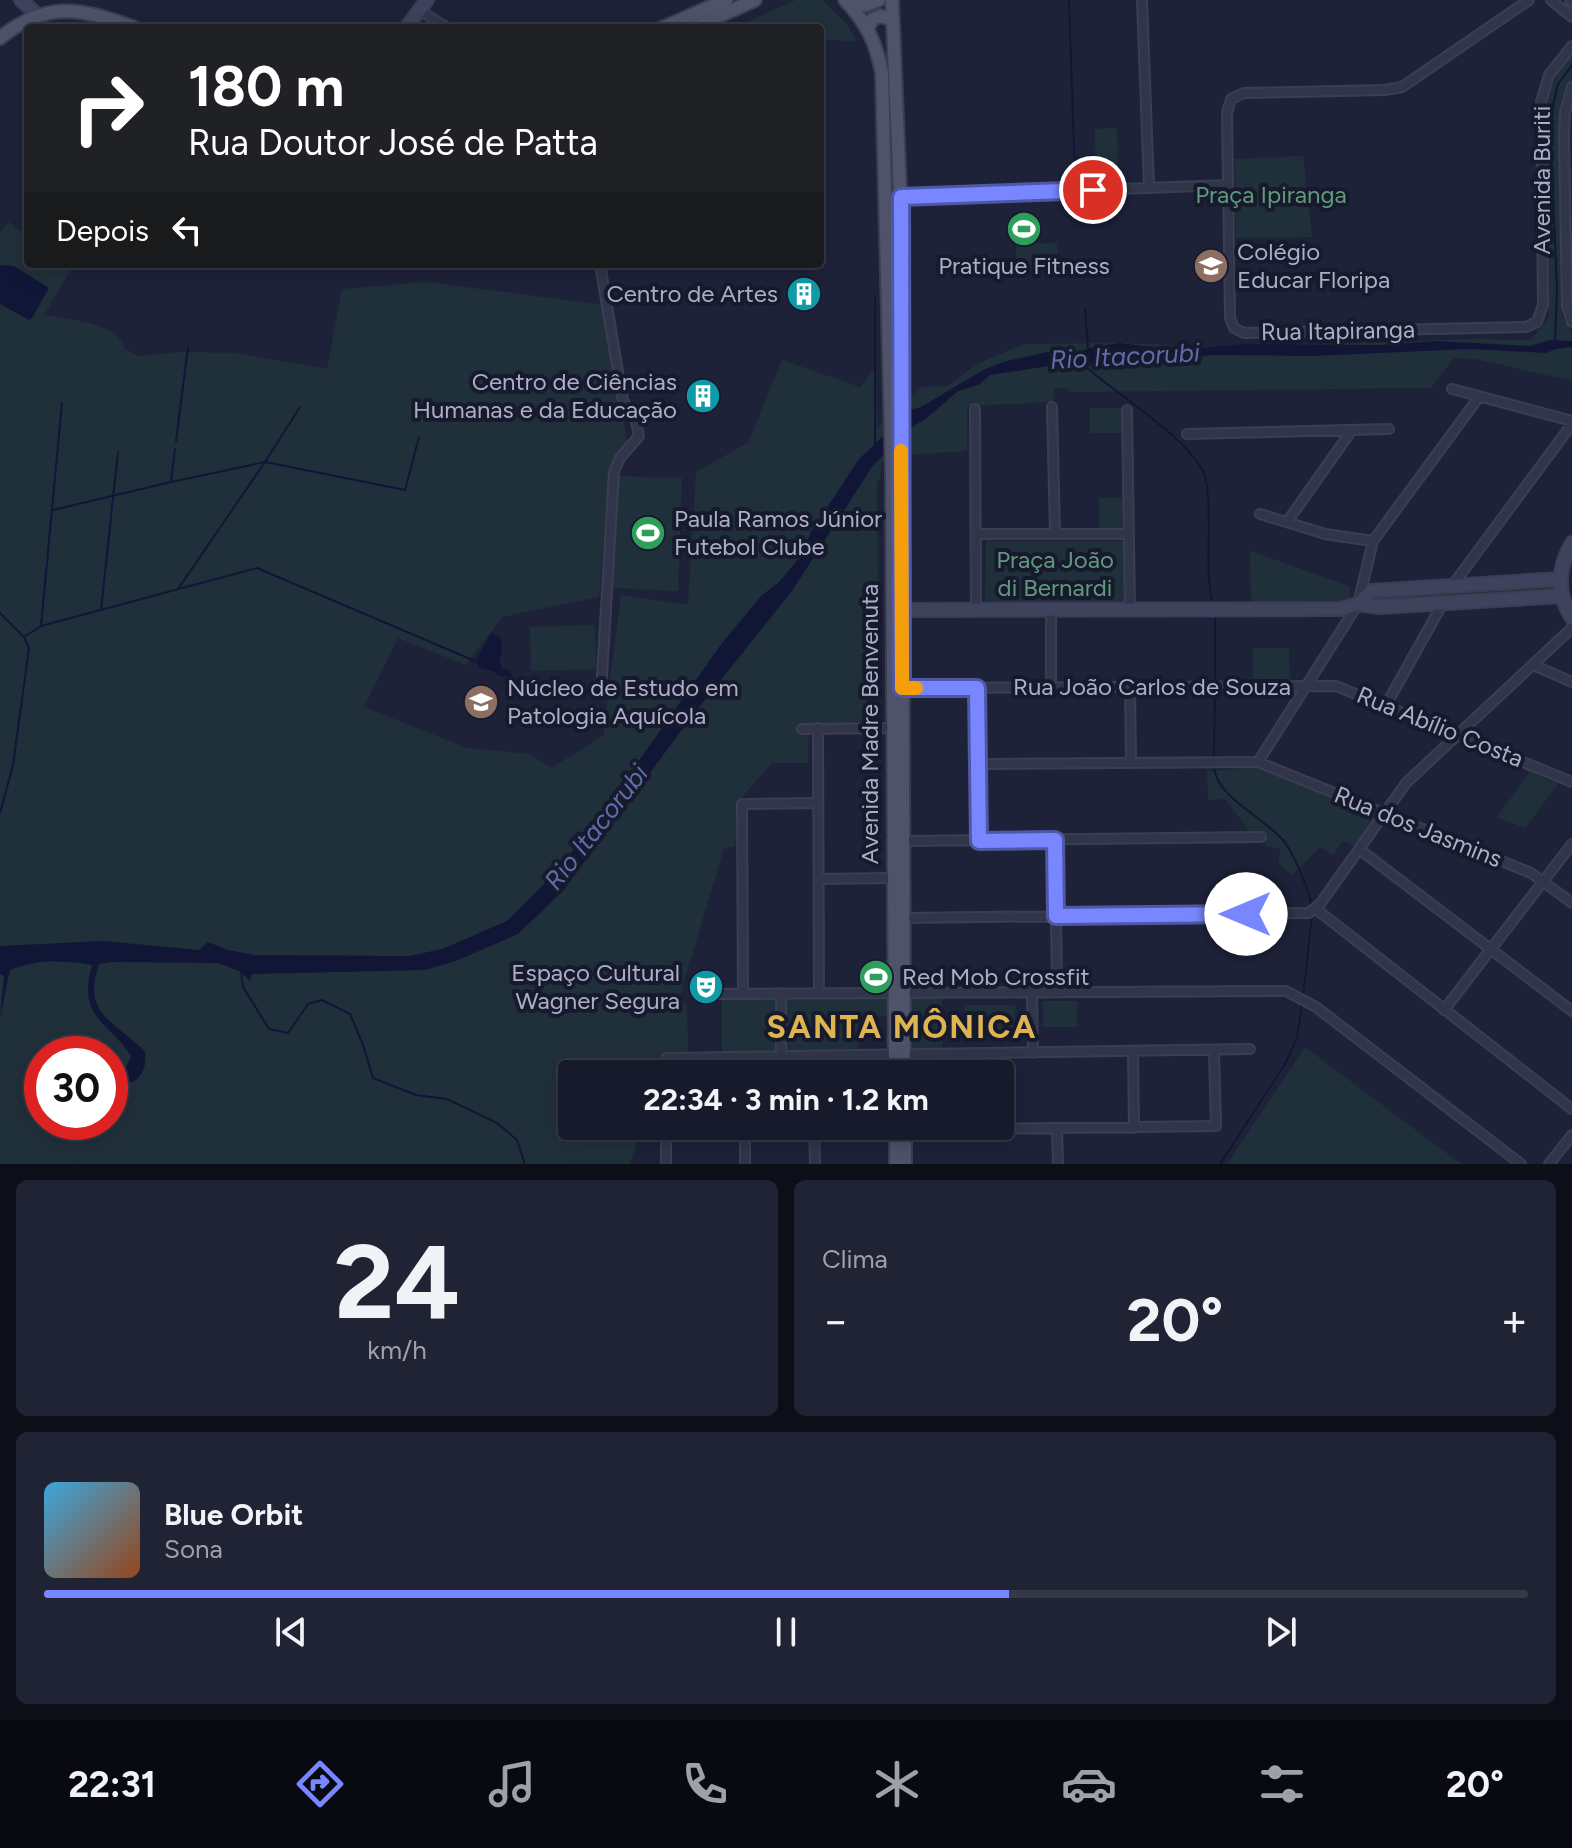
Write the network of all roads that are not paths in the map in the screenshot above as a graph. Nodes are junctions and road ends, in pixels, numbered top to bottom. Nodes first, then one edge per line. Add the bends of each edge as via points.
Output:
1 (21, 0) edge
2 (726, 0) edge
3 (755, 0) edge
4 (846, 0) edge
5 (879, 0) edge
6 (892, 0) edge
7 (1142, 0) edge
8 (1529, 0) edge
9 (1551, 0) edge
10 (423, 5) edge
11 (35, 13) junction
12 (1572, 17) edge
13 (893, 20) junction
14 (123, 24) edge
15 (409, 24) edge
16 (444, 24) edge
17 (671, 24) edge
18 (702, 24) edge
19 (868, 27) junction
20 (0, 38) edge
21 (1572, 46) edge
22 (1572, 87) edge
23 (1568, 115) edge
24 (885, 177) junction
25 (1228, 185) junction
26 (1149, 188) junction
27 (901, 197) junction
28 (1569, 212) edge
29 (885, 219) junction
30 (901, 225) junction
31 (601, 268) edge
32 (1537, 322) joint
33 (1571, 322) edge
34 (1452, 389) dead end
35 (1479, 397) junction
36 (1052, 407) dead end
37 (975, 409) dead end
38 (1127, 410) dead end
39 (896, 419) junction
40 (1572, 422) edge
41 (1389, 429) dead end
42 (1352, 430) junction
43 (1187, 434) dead end
44 (1260, 514) dead end
45 (1287, 522) junction
46 (976, 534) junction
47 (1055, 534) junction
48 (1129, 534) junction
49 (1373, 541) junction
50 (1572, 543) edge
51 (1560, 579) junction
52 (1452, 586) junction
53 (1562, 596) junction
54 (1443, 603) junction
55 (1358, 604) junction
56 (896, 610) junction
57 (976, 610) junction
58 (1051, 610) junction
59 (1130, 611) junction
60 (1572, 618) edge
61 (1572, 628) edge
62 (1533, 665) junction
63 (602, 676) dead end
64 (1572, 682) edge
65 (1306, 686) junction
66 (1130, 687) junction
67 (897, 688) junction
68 (977, 688) junction
69 (1051, 688) junction
70 (1386, 705) junction
71 (818, 728) junction
72 (892, 728) junction
73 (802, 729) dead end
74 (1459, 735) junction
75 (1258, 762) junction
76 (1131, 763) junction
77 (978, 764) junction
78 (1572, 782) edge
79 (818, 803) junction
80 (1385, 813) junction
81 (1261, 837) dead end
82 (1055, 840) junction
83 (904, 841) junction
84 (979, 841) junction
85 (1572, 844) edge
86 (1359, 849) junction
87 (893, 878) junction
88 (819, 879) junction
89 (1543, 882) junction
90 (1572, 903) edge
91 (1313, 911) junction
92 (1056, 916) junction
93 (905, 918) junction
94 (1491, 949) junction
95 (1032, 991) junction
96 (1057, 991) junction
97 (899, 992) junction
98 (781, 993) junction
99 (819, 993) junction
100 (697, 994) dead end
101 (743, 994) junction
102 (1444, 1010) junction
103 (1572, 1011) edge
104 (1250, 1049) dead end
105 (1214, 1051) junction
106 (1133, 1052) junction
107 (1033, 1053) junction
108 (899, 1055) junction
109 (814, 1056) junction
110 (745, 1057) joint
111 (781, 1057) junction
112 (666, 1060) edge
113 (814, 1060) edge
114 (898, 1060) edge
115 (900, 1060) edge
116 (1572, 1109) edge
117 (1014, 1128) edge
118 (1134, 1128) junction
119 (1057, 1129) junction
120 (1572, 1135) edge
121 (666, 1140) edge
122 (745, 1140) edge
123 (814, 1140) edge
124 (900, 1140) edge
125 (903, 1140) edge
126 (666, 1164) edge
127 (745, 1164) edge
128 (815, 1164) edge
129 (896, 1164) edge
130 (905, 1164) edge
131 (1058, 1164) edge
132 (1521, 1164) edge
133 (1549, 1164) edge

1 - 11 street
2 - 17 main road
3 - 18 main road
4 - 5 main road via 866,5
4 - 19 main road, Avenida Madre Benvenuta
6 - 13 main road, Avenida Madre Benvenuta
7 - 26 street
8 - 25 street via 1402,87 1236,94 1228,105
9 - 12 street
10 - 15 street
10 - 16 street
11 - 14 main road via 85,11
11 - 20 main road
13 - 19 main road via 877,17
13 - 27 main road, Avenida Madre Benvenuta
19 - 24 main road, Avenida Madre Benvenuta via 882,73
21 - 32 street, Avenida Buriti via 1549,75 1541,102 1543,305
22 - 23 street, Avenida Buriti
23 - 28 street, Avenida Buriti
24 - 27 main road
24 - 29 main road, Avenida Madre Benvenuta
25 - 26 street
25 - 32 street, Rua Itapiranga via 1230,318 1238,331 1526,327
26 - 27 street
27 - 30 main road, Avenida Madre Benvenuta
28 - 33 street, Avenida Buriti
29 - 30 main road
29 - 39 main road, Avenida Madre Benvenuta
30 - 39 main road, Avenida Madre Benvenuta
31 - 63 street via 623,401 639,436 614,472
34 - 35 street
35 - 40 street
35 - 49 street
36 - 47 street
37 - 46 street
38 - 48 street
39 - 56 main road, Avenida Madre Benvenuta
39 - 56 main road, Avenida Madre Benvenuta via 901,462
40 - 52 street
41 - 42 street
42 - 43 street
42 - 45 street
44 - 45 street
45 - 49 street
46 - 47 street
46 - 57 street
47 - 48 street
48 - 59 street
49 - 55 street
50 - 51 street
51 - 52 street
51 - 53 street
52 - 55 street via 1371,591
53 - 54 street
53 - 60 street
54 - 55 street
54 - 70 street
55 - 59 street via 1342,609
55 - 65 street
56 - 57 street
56 - 67 main road, Avenida Madre Benvenuta
57 - 58 street
58 - 59 street
58 - 69 street
61 - 62 street
62 - 64 street
62 - 74 street
65 - 66 street, Rua João Carlos de Souza
65 - 70 street, Rua Abílio Costa via 1342,687
65 - 75 street
66 - 69 street, Rua João Carlos de Souza
66 - 76 street
67 - 68 street, Rua João Carlos de Souza
67 - 72 main road, Avenida Madre Benvenuta
67 - 83 main road, Avenida Madre Benvenuta
68 - 69 street, Rua João Carlos de Souza
68 - 77 street
70 - 74 street, Rua Abílio Costa
71 - 72 street
71 - 73 street
71 - 79 street
72 - 87 main road, Avenida Madre Benvenuta
74 - 78 street, Rua Abílio Costa
74 - 80 street via 1406,783
75 - 76 street
75 - 80 street, Rua dos Jasmins
76 - 77 street
77 - 84 street
79 - 88 street
79 - 101 street via 742,804
80 - 86 street
80 - 89 street, Rua dos Jasmins
81 - 82 street
82 - 84 street
82 - 92 street
83 - 84 street
83 - 93 main road, Avenida Madre Benvenuta
85 - 89 street
86 - 91 street
86 - 94 street
87 - 88 street
87 - 97 main road, Avenida Madre Benvenuta
88 - 99 street
89 - 90 street, Rua dos Jasmins
89 - 94 street
91 - 92 street
91 - 102 street
92 - 93 street
92 - 96 street
93 - 97 main road, Avenida Madre Benvenuta
94 - 102 street
94 - 103 street
95 - 96 street
95 - 97 street
95 - 107 street
96 - 132 street via 1295,994
97 - 99 street
97 - 108 main road, Avenida Madre Benvenuta
98 - 99 street
98 - 101 street
98 - 111 street
100 - 101 street
102 - 116 street
104 - 105 street
105 - 106 street
105 - 118 street via 1216,1126
106 - 107 street
106 - 118 street
107 - 108 street
108 - 109 street
108 - 114 main road, Avenida Madre Benvenuta
108 - 115 main road, Avenida Madre Benvenuta
109 - 111 street
109 - 113 street
110 - 111 street
110 - 112 street
117 - 119 street
118 - 119 street
119 - 131 street
120 - 133 street
121 - 126 street
122 - 127 street
123 - 128 street
124 - 129 main road
125 - 130 main road

